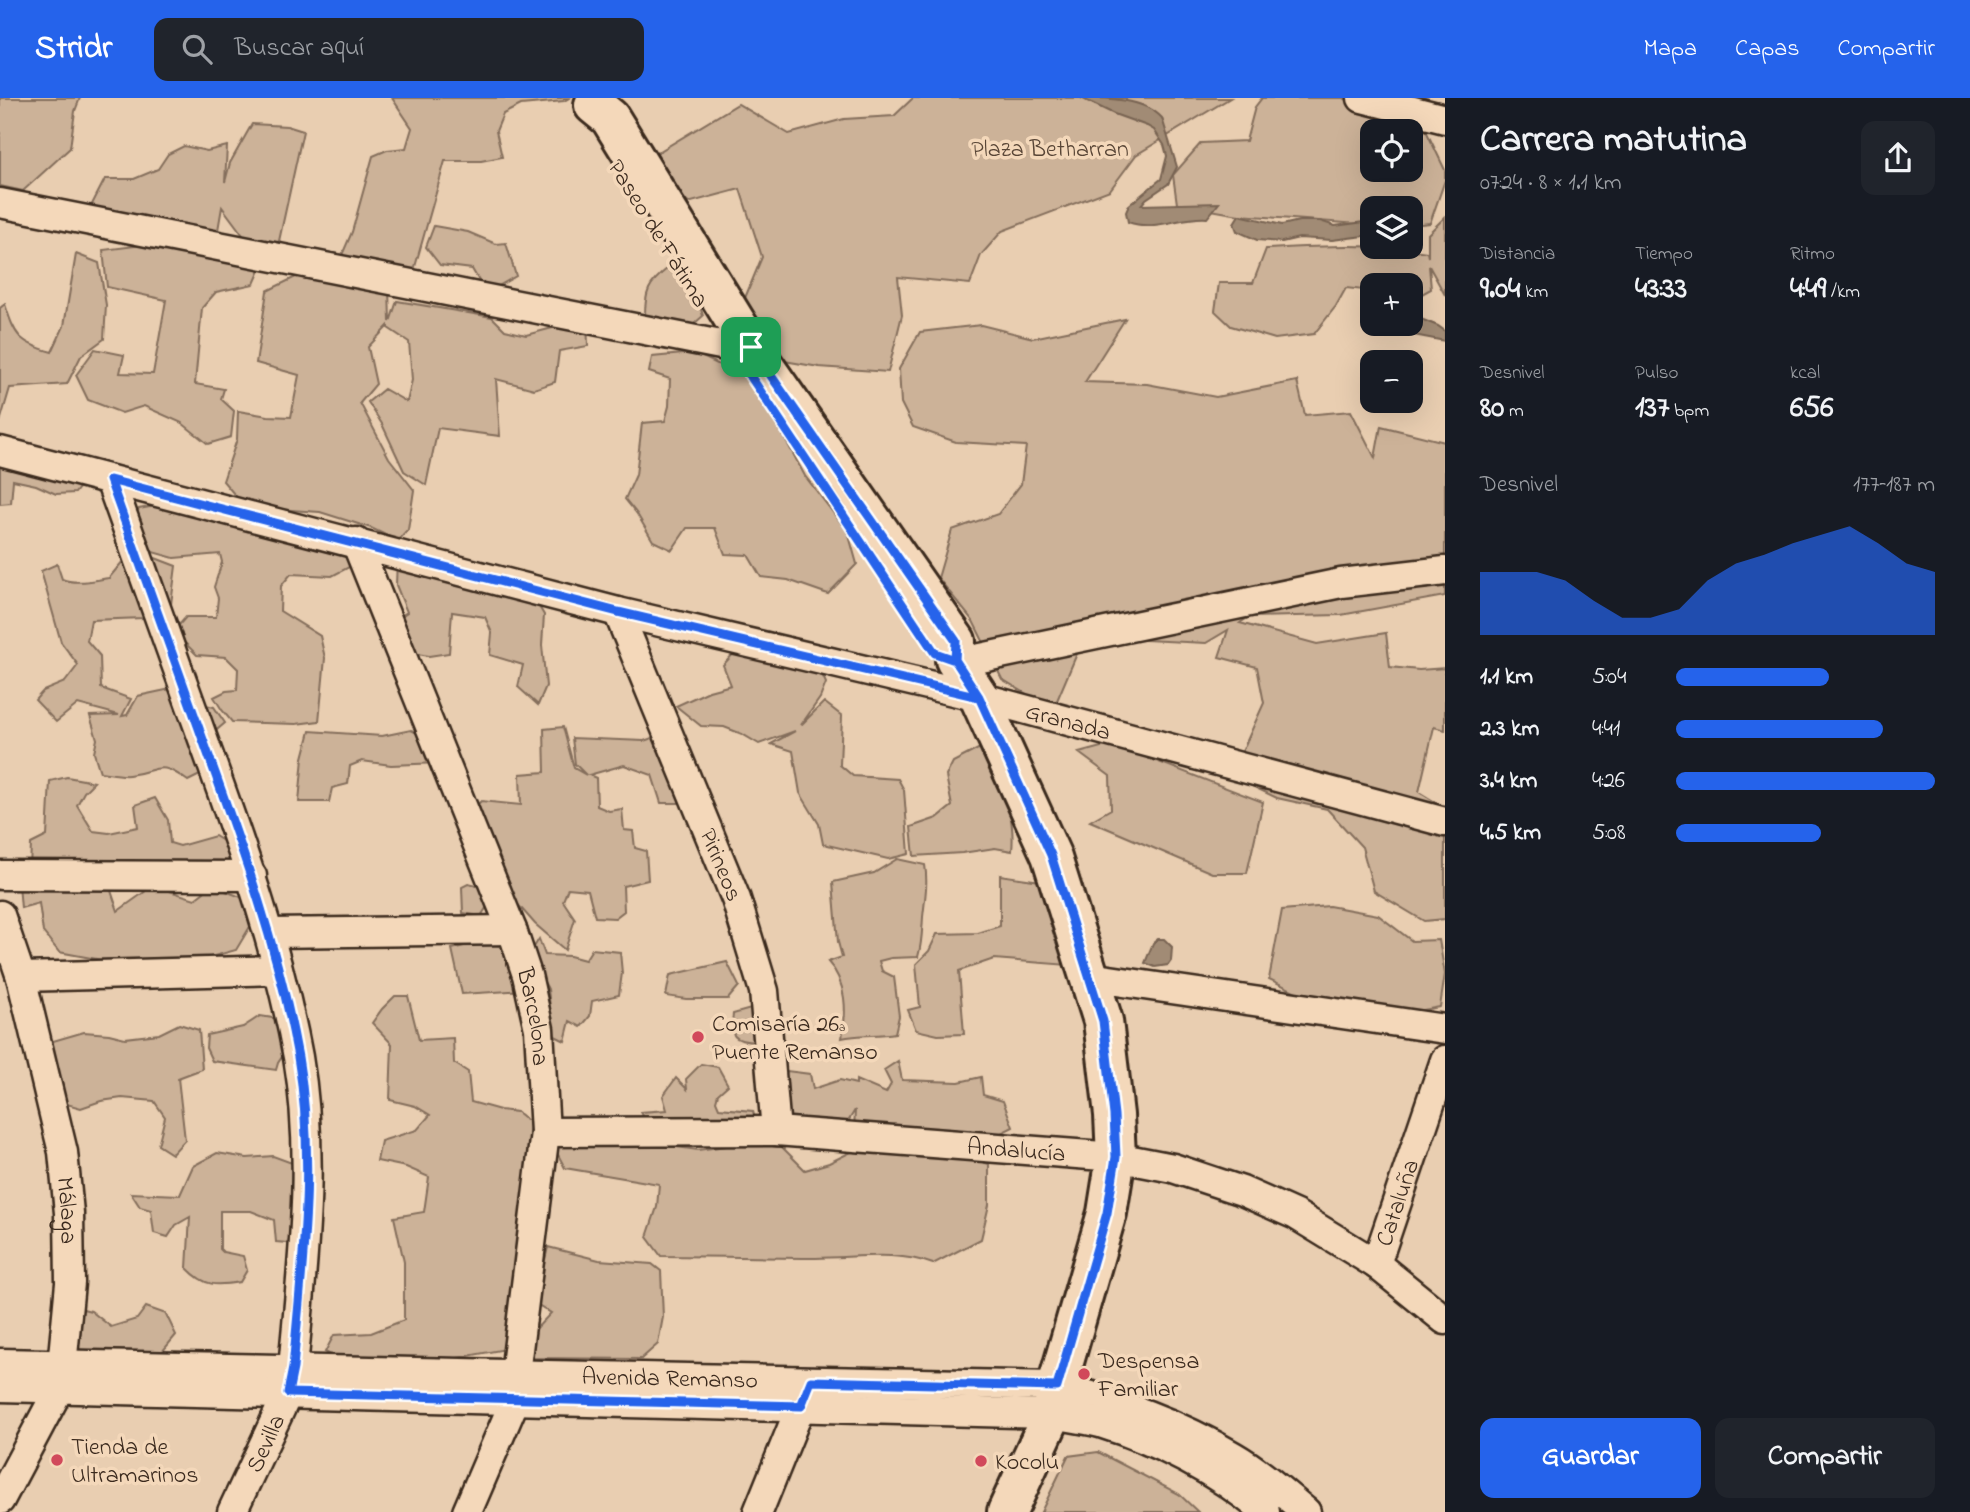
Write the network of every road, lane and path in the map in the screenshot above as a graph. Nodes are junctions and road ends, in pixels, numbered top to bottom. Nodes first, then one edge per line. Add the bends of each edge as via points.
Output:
1 (1362, 98) edge
2 (593, 102) edge
3 (1445, 119) edge
4 (0, 204) edge
5 (741, 347) junction
6 (0, 451) edge
7 (110, 480) junction
8 (356, 542) junction
9 (1445, 570) edge
10 (618, 612) junction
11 (956, 662) junction
12 (979, 697) junction
13 (1445, 822) edge
14 (0, 875) edge
15 (252, 876) junction
16 (0, 915) edge
17 (513, 930) junction
18 (269, 933) junction
19 (278, 970) junction
20 (21, 977) junction
21 (1089, 977) junction
22 (1445, 1029) edge
23 (1445, 1060) edge
24 (776, 1130) junction
25 (545, 1132) junction
26 (1116, 1157) junction
27 (1376, 1264) junction
28 (1445, 1320) edge
29 (0, 1363) edge
30 (60, 1375) junction
31 (291, 1381) junction
32 (0, 1387) edge
33 (515, 1387) junction
34 (806, 1394) junction
35 (1055, 1401) junction
36 (0, 1500) edge
37 (232, 1512) edge
38 (467, 1512) edge
39 (758, 1512) edge
40 (1007, 1512) edge
41 (1265, 1512) edge
42 (1306, 1512) edge

1 - 3 street
2 - 5 street, Paseo de Fátima via 593,128
4 - 5 street
5 - 11 street, Paseo de Fátima via 935,653
6 - 7 street, Granada
7 - 8 street, Granada
7 - 15 street, Sevilla
8 - 10 street, Granada
8 - 17 street, Barcelona
9 - 11 street via 1341,583
10 - 12 street, Granada
10 - 24 street, Pirineos via 736,899 764,991
11 - 12 street, Paseo de Fátima
12 - 13 street, Granada
12 - 21 street, Paseo de Fátima via 1051,855
14 - 15 street
15 - 18 street, Sevilla
16 - 20 street, Málaga
17 - 18 street
17 - 25 street, Barcelona via 539,1029
18 - 19 street, Sevilla
19 - 20 street
19 - 31 street, Sevilla via 298,1059 306,1135 307,1199
20 - 30 street, Málaga via 63,1152 69,1213 70,1283
21 - 22 street
21 - 26 street, Paseo de Fátima via 1103,1021
23 - 27 street, Cataluña
24 - 25 street, Andalucía
24 - 26 street, Andalucía
25 - 33 street, Barcelona
26 - 27 street, Andalucía via 1173,1168 1242,1191 1296,1215
26 - 35 street, Paseo de Fátima via 1107,1213
27 - 28 street, Andalucía
29 - 30 street, Avenida Remanso
30 - 31 street, Avenida Remanso
30 - 32 street, Avenida Remanso
30 - 36 street, Málaga
31 - 33 street, Avenida Remanso
31 - 37 street, Sevilla
33 - 34 street, Avenida Remanso
33 - 38 street, Barcelona
34 - 35 street, Avenida Remanso
34 - 39 street
35 - 40 street, Paseo de Fátima
35 - 41 street, Avenida Remanso via 1220,1479
35 - 42 street, Avenida Remanso via 1108,1400 1202,1438 1236,1457

